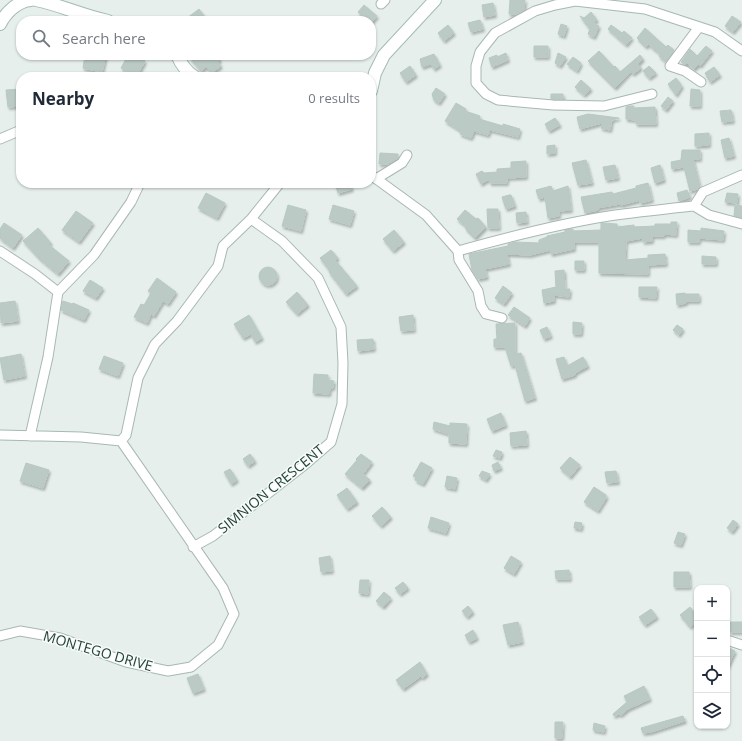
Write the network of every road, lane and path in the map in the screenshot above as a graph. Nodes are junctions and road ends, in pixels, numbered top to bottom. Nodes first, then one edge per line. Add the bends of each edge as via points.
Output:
1 (31, 0) edge
2 (436, 0) edge
3 (43, 1) edge
4 (88, 16) edge
5 (0, 24) edge
6 (699, 27) junction
7 (742, 51) edge
8 (180, 60) edge
9 (188, 72) edge
10 (376, 72) edge
11 (701, 82) dead end
12 (652, 94) dead end
13 (16, 132) edge
14 (0, 139) edge
15 (407, 155) dead end
16 (742, 175) edge
17 (376, 176) edge
18 (376, 179) edge
19 (138, 188) edge
20 (276, 188) edge
21 (694, 206) junction
22 (251, 219) junction
23 (742, 224) edge
24 (0, 251) edge
25 (458, 251) junction
26 (58, 292) junction
27 (502, 318) dead end
28 (0, 435) edge
29 (30, 436) junction
30 (121, 441) junction
31 (194, 547) junction
32 (0, 636) edge
33 (730, 641) edge
34 (742, 645) edge

1 - 5 street via 16,5
2 - 10 street via 384,55
3 - 4 street
6 - 7 street via 715,32
6 - 11 street via 670,66 685,71
6 - 12 street via 645,9 575,1 535,11 495,33 480,52 476,66 476,83 486,94 498,100 604,106
8 - 9 street
13 - 14 street
15 - 17 street via 402,163
16 - 21 street via 704,192
18 - 25 street via 426,216
19 - 26 street via 131,202 94,255
20 - 22 street
21 - 23 street via 709,216
21 - 25 street via 610,216 522,234
22 - 30 street via 223,246 218,266 177,321 156,344 138,378 126,436
22 - 31 street, SIMNION CRESCENT via 282,241 318,278 341,326 342,404 331,442 213,536
24 - 26 street
25 - 27 street via 459,260 478,292 486,314
26 - 29 street via 48,357
28 - 29 street
29 - 30 street
30 - 31 street
31 - 32 street, MONTEGO DRIVE via 223,588 234,614 218,645 191,667 168,671 126,662 60,638 20,631
33 - 34 street

